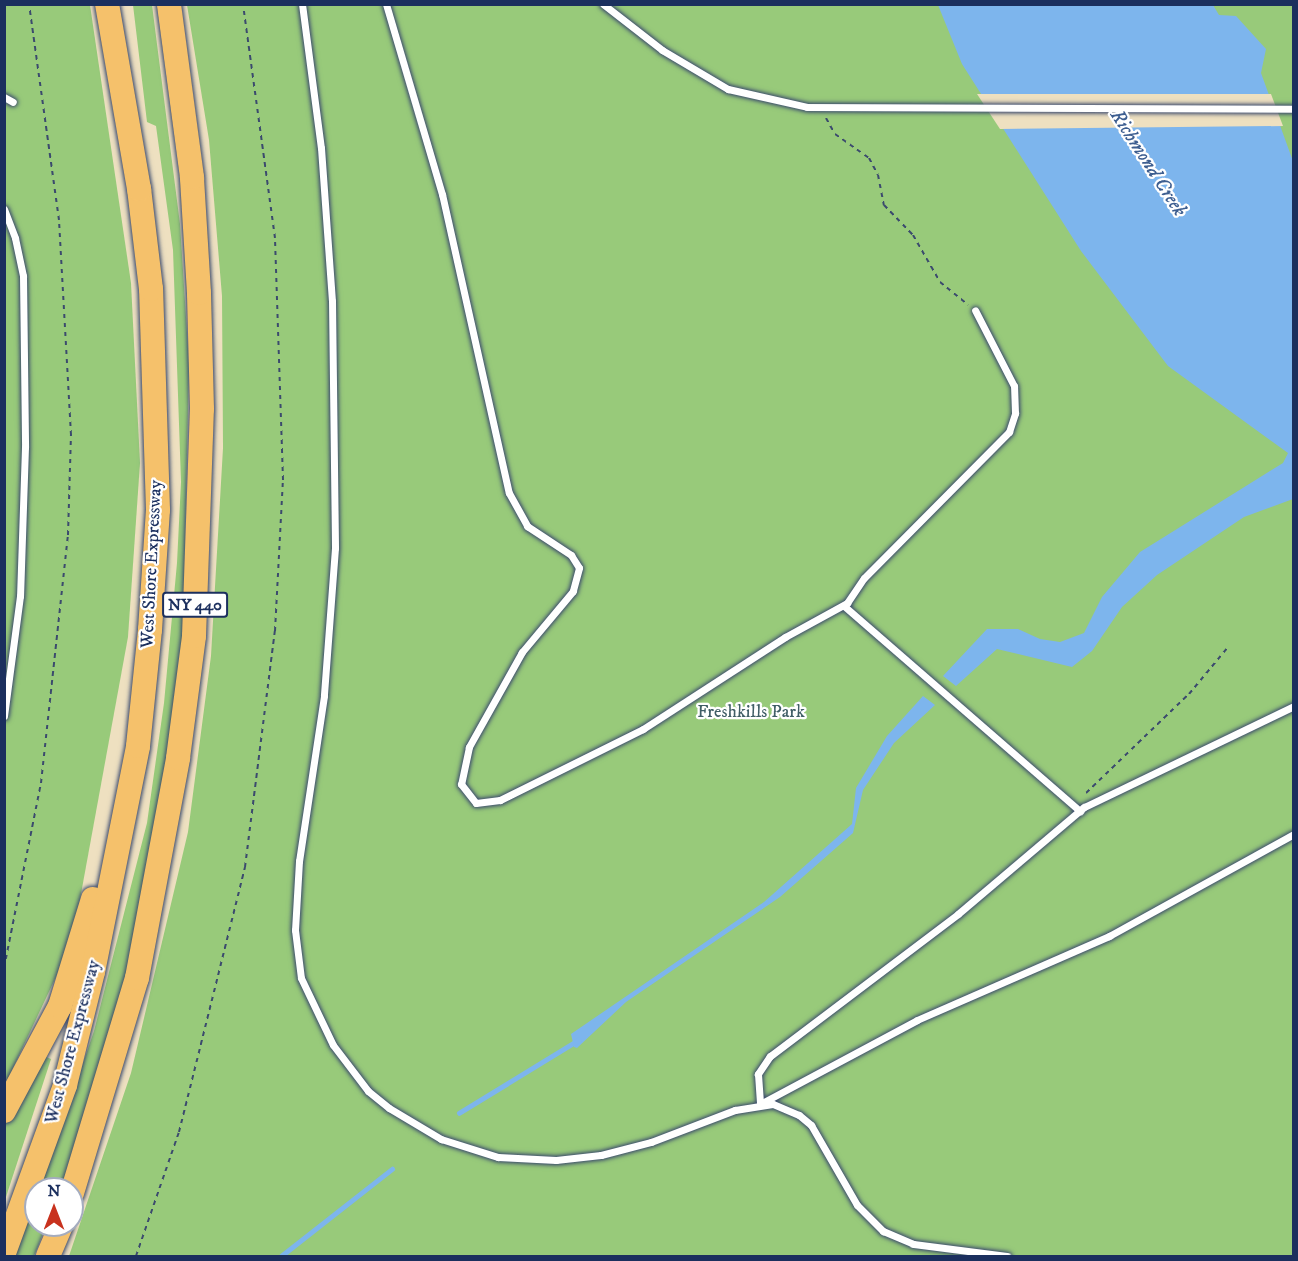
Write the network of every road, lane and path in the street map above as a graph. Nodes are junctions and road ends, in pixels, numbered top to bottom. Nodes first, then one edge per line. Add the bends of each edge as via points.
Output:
1 (29, 4) edge
2 (107, 4) edge
3 (169, 4) edge
4 (243, 4) edge
5 (302, 4) edge
6 (386, 4) edge
7 (603, 4) edge
8 (4, 98) edge
9 (13, 102) dead end
10 (822, 108) junction
11 (1293, 109) edge
12 (4, 209) edge
13 (975, 310) joint
14 (844, 606) junction
15 (150, 630) junction
16 (1228, 647) dead end
17 (1293, 706) edge
18 (4, 716) edge
19 (1080, 811) junction
20 (1293, 834) edge
21 (4, 968) edge
22 (760, 1104) junction
23 (4, 1111) edge
24 (77, 1177) edge
25 (56, 1237) edge
26 (4, 1253) edge
27 (48, 1257) edge
28 (136, 1257) edge
29 (1006, 1257) edge

1 - 21 path via 59,220 71,435 68,536 47,740 16,925
2 - 15 highway, West Shore Expressway / NY 440 via 139,189 151,289 158,510
3 - 24 highway, NY 440 via 192,177 200,293 202,420 194,636 178,758 136,978
4 - 28 path via 275,238 281,458 275,631 245,867 179,1132
5 - 22 lane via 324,191 335,420 334,548 324,696 295,898 301,978 333,1046 368,1091 412,1123 471,1150 530,1160 601,1155
6 - 14 lane via 442,194 509,493 527,526 571,555 579,568 573,591 522,652 488,709 463,763 464,792 476,802 500,800 597,753 643,729 785,637
7 - 10 lane via 662,50 728,89
8 - 9 lane
10 - 11 lane
10 - 13 path via 835,134 874,166 884,205 913,235 940,282
12 - 18 lane via 23,276 24,447 20,596
13 - 14 lane via 1014,386 1015,413 1009,432 864,578
14 - 19 lane
15 - 23 highway via 106,845 82,940 60,1006
15 - 26 highway, West Shore Expressway / NY 440 via 138,746 93,972 64,1085
16 - 19 path via 1189,694 1092,786 1082,798
17 - 19 lane
19 - 22 lane via 958,914 770,1056 758,1074
20 - 22 lane via 1109,936 917,1020
22 - 29 lane via 787,1109 811,1125 857,1205 883,1231 913,1244
25 - 27 highway

